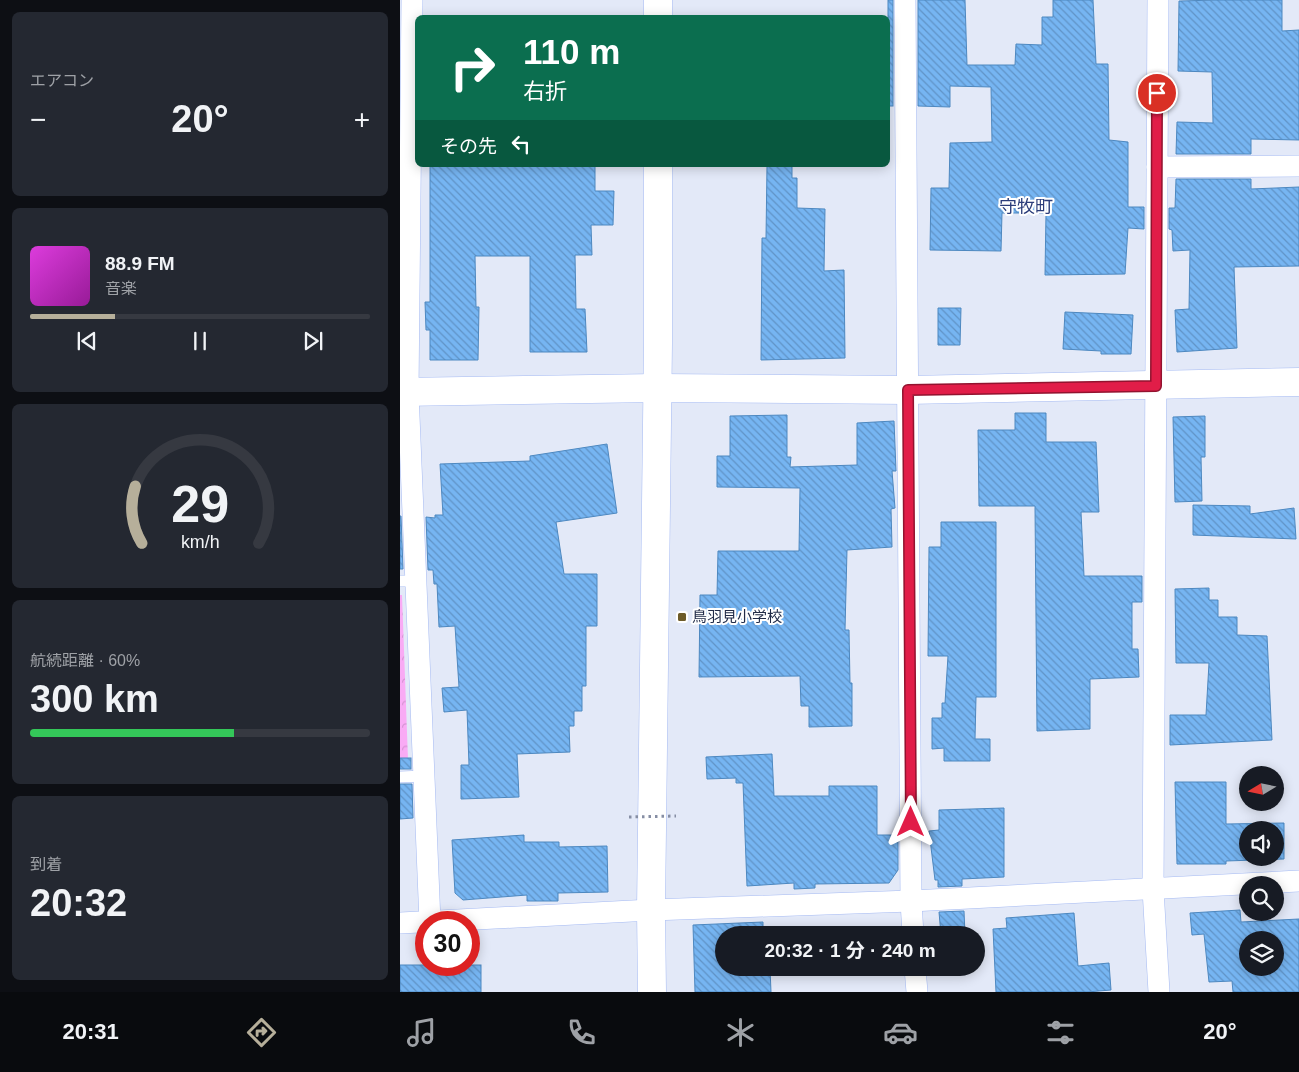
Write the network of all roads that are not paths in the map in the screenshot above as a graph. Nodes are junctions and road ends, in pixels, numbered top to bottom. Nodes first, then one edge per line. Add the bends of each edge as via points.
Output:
1 (412, 0) edge
2 (658, 0) edge
3 (905, 0) edge
4 (1158, 0) edge
5 (658, 15) edge
6 (1299, 166) edge
7 (658, 167) edge
8 (1157, 167) junction
9 (405, 191) edge
10 (1299, 382) edge
11 (1156, 386) junction
12 (656, 388) junction
13 (908, 390) junction
14 (404, 392) edge
15 (408, 581) edge
16 (424, 776) junction
17 (400, 777) edge
18 (1299, 881) edge
19 (1153, 889) junction
20 (911, 901) junction
21 (651, 910) junction
22 (430, 911) edge
23 (480, 919) edge
24 (415, 922) edge
25 (400, 923) edge
26 (912, 926) edge
27 (916, 976) edge
28 (652, 992) edge
29 (917, 992) edge
30 (1159, 992) edge

1 - 9 street
2 - 5 street
3 - 13 street
4 - 8 street
6 - 8 street
7 - 12 street
8 - 11 street
9 - 14 street
10 - 11 street
11 - 13 street
11 - 19 street
12 - 13 street
12 - 14 street
12 - 21 street
13 - 20 street
14 - 15 street
15 - 16 street
16 - 17 lane
16 - 22 street
18 - 19 street
19 - 20 street
19 - 30 street
20 - 21 street
20 - 26 street
21 - 23 street
21 - 28 street
24 - 25 street
27 - 29 street

